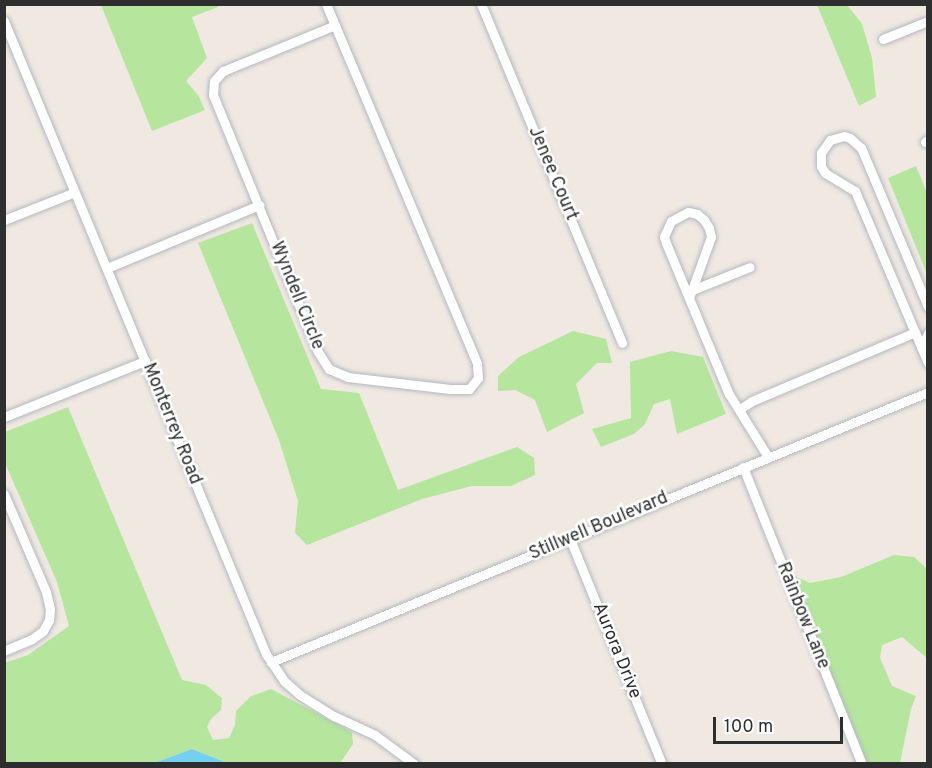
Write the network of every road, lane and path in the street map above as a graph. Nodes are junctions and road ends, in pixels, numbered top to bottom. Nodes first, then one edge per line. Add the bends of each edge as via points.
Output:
1 (326, 4) edge
2 (481, 4) edge
3 (4, 21) edge
4 (927, 21) edge
5 (335, 25) junction
6 (883, 39) dead end
7 (75, 192) junction
8 (259, 206) junction
9 (4, 220) edge
10 (750, 267) dead end
11 (107, 268) junction
12 (690, 294) junction
13 (927, 307) edge
14 (915, 332) junction
15 (927, 333) edge
16 (622, 343) dead end
17 (921, 347) junction
18 (145, 361) junction
19 (927, 363) edge
20 (927, 392) edge
21 (740, 409) junction
22 (4, 417) edge
23 (768, 457) junction
24 (743, 467) junction
25 (4, 494) edge
26 (570, 539) junction
27 (4, 651) edge
28 (271, 662) junction
29 (414, 764) edge
30 (662, 764) edge
31 (862, 764) edge

1 - 5 street, Wyndell Circle
2 - 16 street, Jenee Court
3 - 7 street, Monterrey Road
4 - 6 street
5 - 8 street, Wyndell Circle via 223,71 214,81 213,95
5 - 8 street, Wyndell Circle via 477,364 478,378 474,384 469,389 450,389 348,377 329,369 318,352
7 - 9 street
7 - 11 street, Monterrey Road
8 - 11 street
10 - 12 street
11 - 18 street, Monterrey Road
12 - 12 street via 711,237 704,220 688,212 671,221 664,237
12 - 21 street via 729,394
13 - 14 street via 861,147 850,138 830,140 821,153 821,166 825,173 855,191
14 - 17 street
14 - 21 street
15 - 17 street
17 - 19 street
18 - 22 street
18 - 28 street, Monterrey Road
20 - 23 street, Stillwell Boulevard
21 - 23 street
23 - 24 street, Stillwell Boulevard
24 - 26 street, Stillwell Boulevard
24 - 31 street, Rainbow Lane
25 - 27 street via 50,609 44,631
26 - 28 street, Stillwell Boulevard
26 - 30 street, Aurora Drive
28 - 29 street, Monterrey Road via 284,681 300,694 375,735

